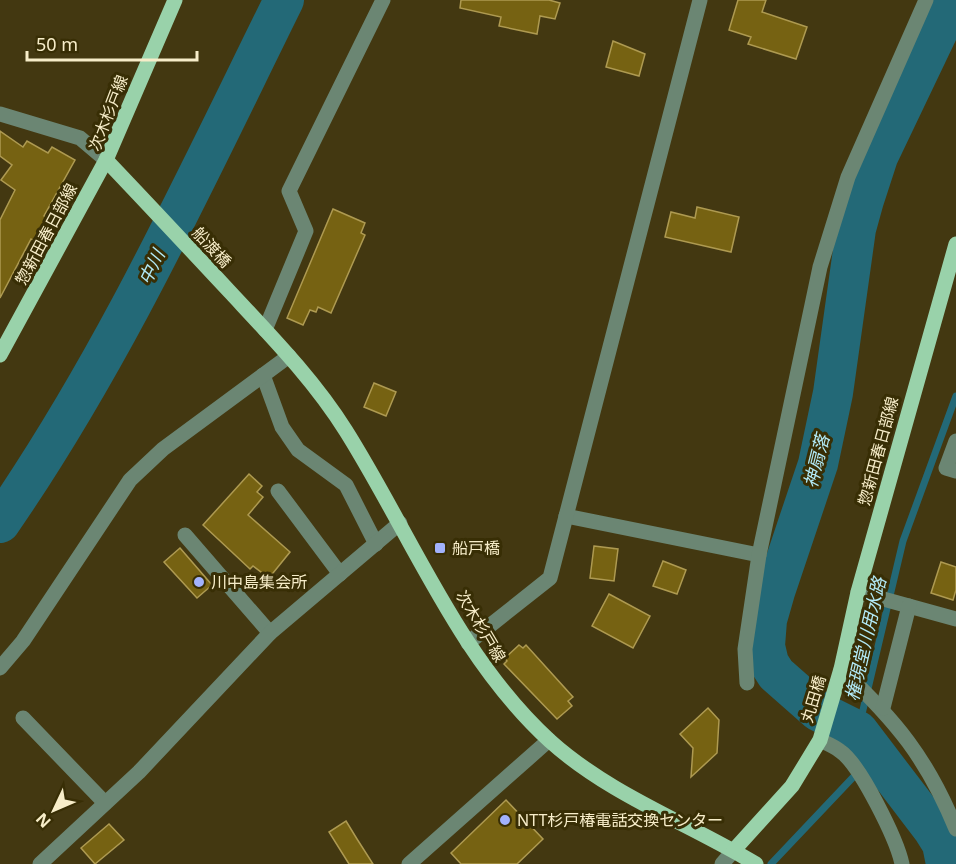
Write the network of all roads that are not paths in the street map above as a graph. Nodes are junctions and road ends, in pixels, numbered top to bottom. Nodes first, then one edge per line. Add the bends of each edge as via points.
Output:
1 (175, 0) edge
2 (383, 0) edge
3 (699, 0) edge
4 (926, 0) edge
5 (0, 114) edge
6 (106, 160) junction
7 (140, 196) joint
8 (956, 244) edge
9 (262, 326) junction
10 (0, 355) edge
11 (289, 356) junction
12 (263, 375) junction
13 (956, 441) edge
14 (956, 471) edge
15 (278, 491) dead end
16 (566, 516) junction
17 (400, 523) junction
18 (185, 535) dead end
19 (376, 544) junction
20 (759, 555) junction
21 (340, 574) junction
22 (858, 592) junction
23 (909, 606) junction
24 (956, 619) edge
25 (270, 633) junction
26 (468, 643) junction
27 (0, 668) edge
28 (841, 669) junction
29 (747, 683) dead end
30 (883, 708) junction
31 (23, 718) dead end
32 (549, 740) junction
33 (819, 740) junction
34 (105, 803) junction
35 (956, 828) edge
36 (734, 850) junction
37 (40, 864) edge
38 (409, 864) edge
39 (722, 864) edge
40 (756, 864) edge
41 (902, 864) edge

1 - 6 main road, 次木杉戸線
2 - 9 street via 289,191 306,231
3 - 16 street
4 - 20 street via 848,177 820,267
5 - 6 street via 80,138
6 - 7 main road, 次木杉戸線
6 - 10 main road, 惣新田春日部線
7 - 9 main road, 船渡橋
8 - 22 main road, 惣新田春日部線
9 - 11 main road, 次木杉戸線
11 - 12 street
11 - 17 main road, 次木杉戸線 via 346,431
12 - 19 street via 282,427 298,450 346,485
12 - 27 street via 163,449 130,480 23,641
13 - 14 street via 946,468
15 - 21 street
16 - 20 street
16 - 26 street via 550,578
17 - 19 street
17 - 26 main road, 次木杉戸線
18 - 25 street
19 - 21 street
20 - 29 street via 745,649
21 - 25 street
22 - 23 street
22 - 28 main road, 惣新田春日部線
23 - 24 street
23 - 30 street
25 - 34 street
26 - 32 main road, 次木杉戸線 via 499,688
28 - 30 street
28 - 33 main road, 丸田橋
30 - 35 street via 922,758
31 - 34 street
32 - 36 main road, 次木杉戸線 via 588,772
32 - 38 street
33 - 36 main road via 792,786
33 - 41 street via 842,752 868,788 891,830
34 - 37 street
36 - 39 street
36 - 40 main road, 次木杉戸線

